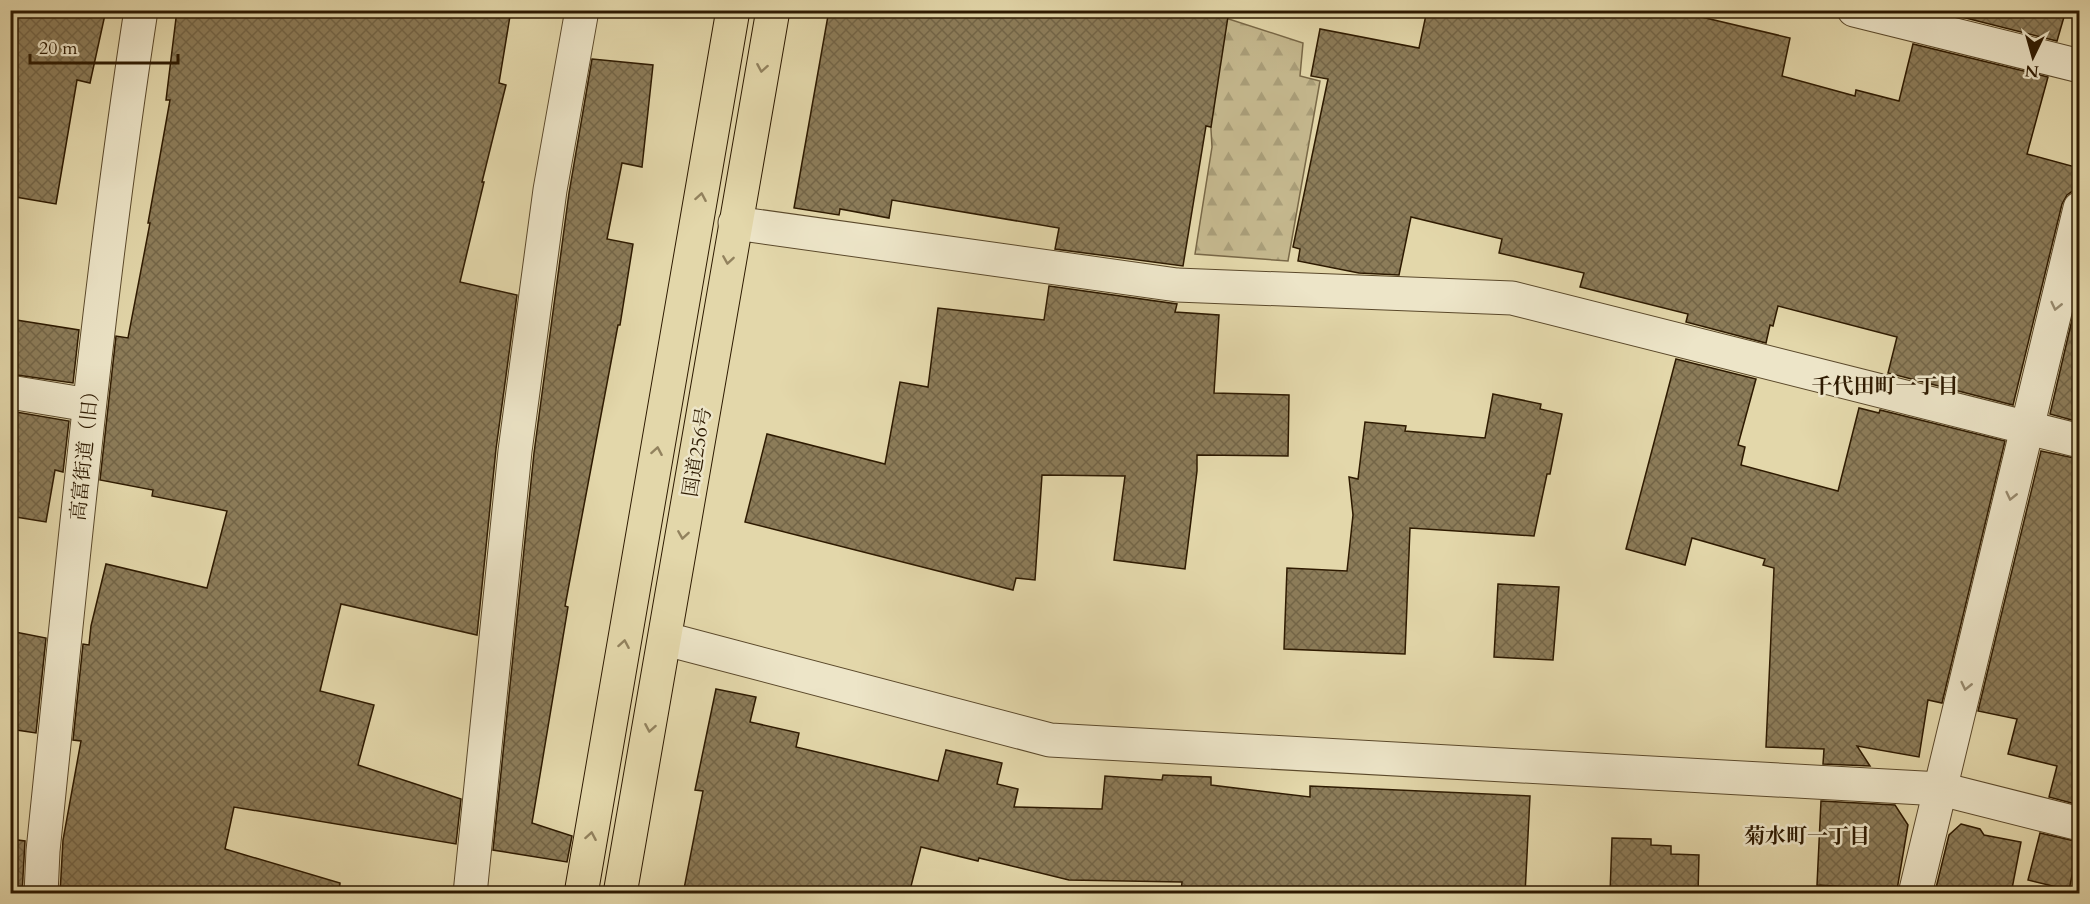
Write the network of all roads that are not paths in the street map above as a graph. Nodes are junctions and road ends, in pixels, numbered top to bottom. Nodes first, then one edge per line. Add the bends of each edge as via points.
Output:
1 (141, 10) edge
2 (582, 10) edge
3 (733, 10) edge
4 (773, 10) edge
5 (1854, 10) edge
6 (2079, 66) edge
7 (2079, 208) edge
8 (735, 223) junction
9 (10, 392) edge
10 (89, 405) junction
11 (2027, 429) junction
12 (2079, 441) edge
13 (666, 639) junction
14 (1941, 789) junction
15 (2079, 824) edge
16 (41, 894) edge
17 (470, 894) edge
18 (581, 894) edge
19 (620, 894) edge
20 (1915, 894) edge

1 - 10 street, 高富街道（旧）
2 - 17 street via 550,190 517,439
18 -> 3 highway, 国道256号
4 -> 8 highway, 国道256号
5 - 6 street
7 -> 11 street
8 - 11 street via 1177,285 1512,298
8 -> 13 highway, 国道256号
9 - 10 street
10 - 16 street, 高富街道（旧）
11 - 12 street
11 -> 14 street
13 - 14 street via 1050,740
13 -> 19 highway, 国道256号
14 - 15 street
14 - 20 street

